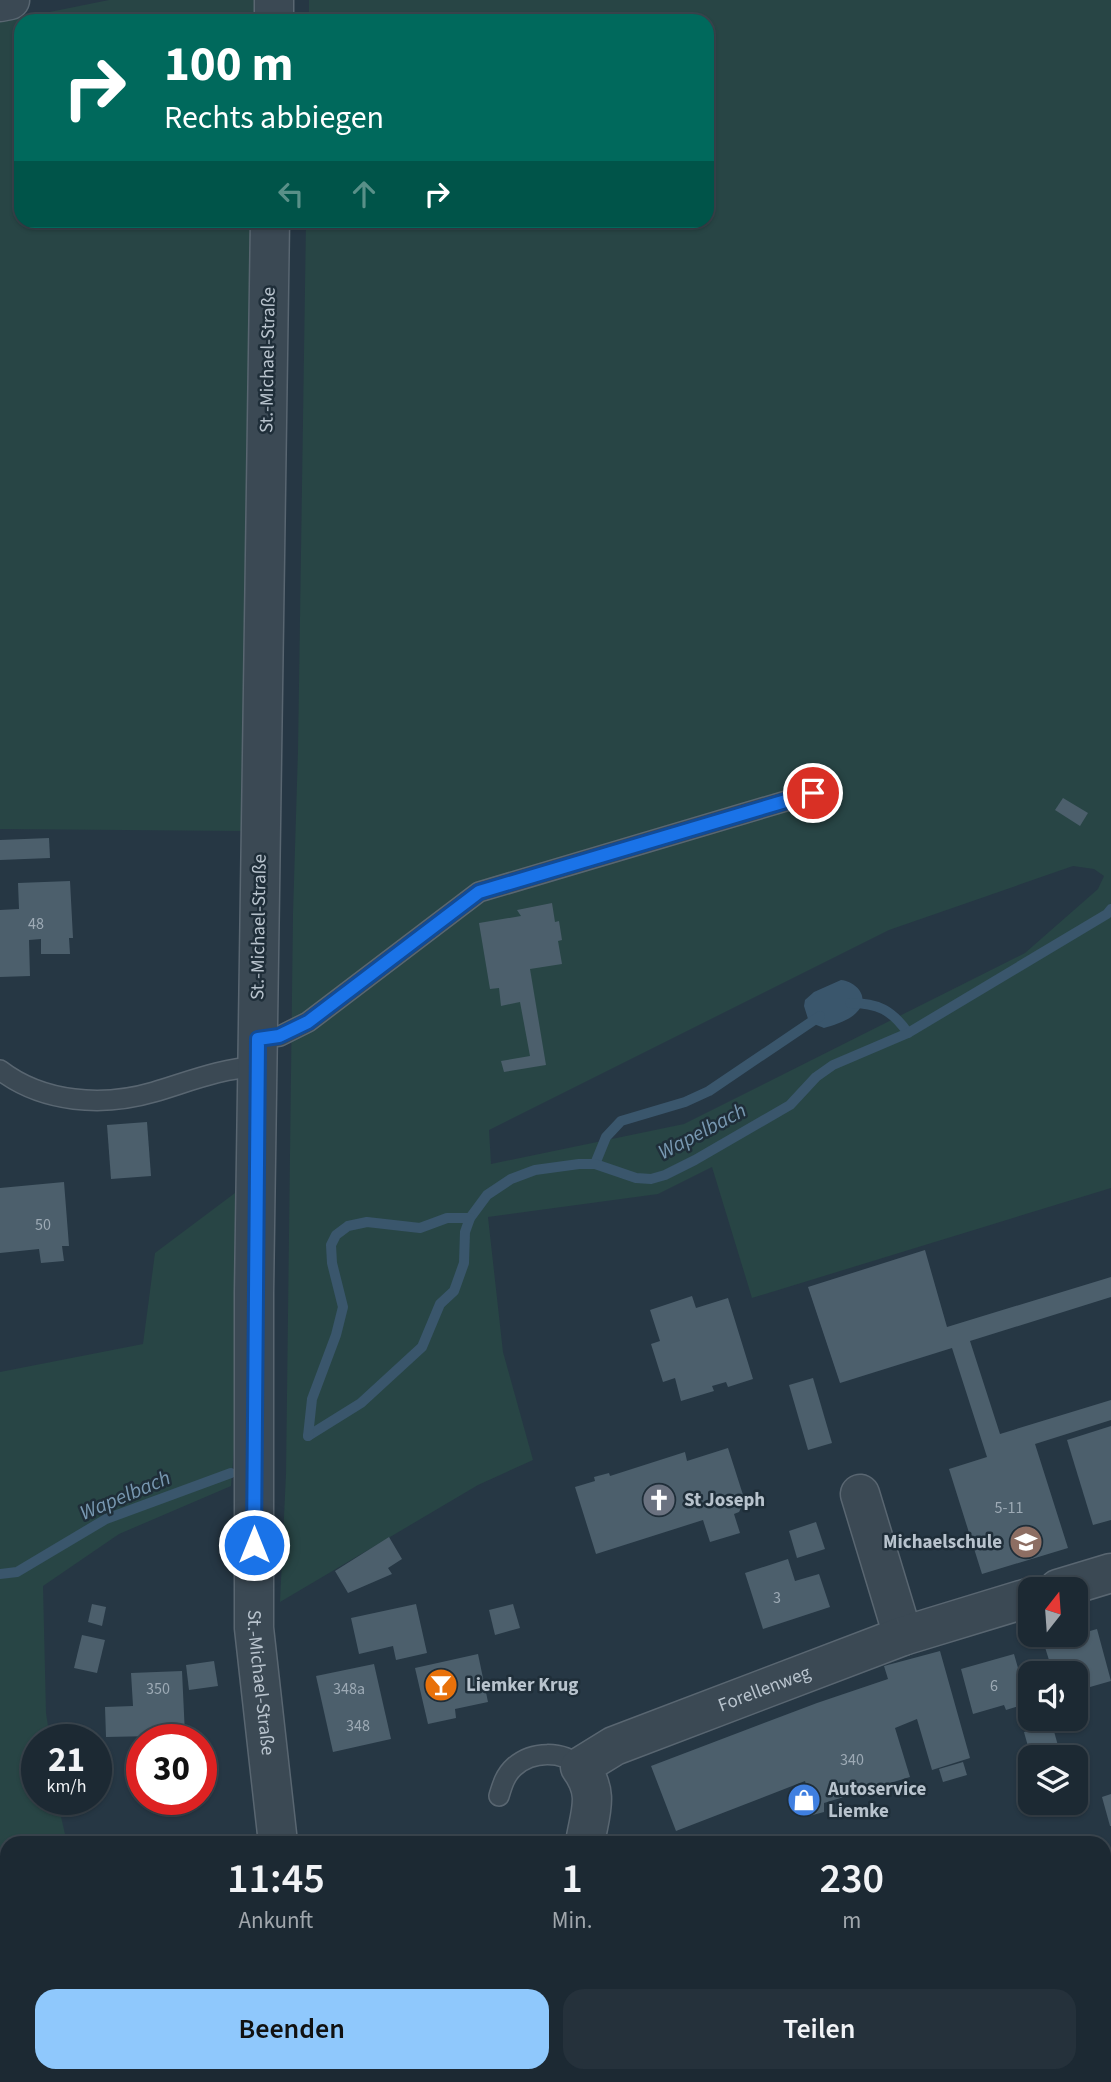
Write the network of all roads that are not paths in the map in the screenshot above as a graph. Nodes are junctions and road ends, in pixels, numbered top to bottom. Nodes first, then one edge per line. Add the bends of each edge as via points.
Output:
1 (10, 0) edge
2 (0, 2) edge
3 (270, 228) edge
4 (813, 793) dead end
5 (257, 1053) junction
6 (0, 1070) edge
7 (860, 1494) dead end
8 (1111, 1573) edge
9 (1088, 1580) edge
10 (1018, 1601) edge
11 (903, 1636) junction
12 (580, 1767) junction
13 (499, 1796) dead end
14 (277, 1836) edge
15 (586, 1836) edge

1 - 2 street
3 - 5 street, St.-Michael-Straße
4 - 5 lane via 479,892 308,1022
5 - 6 lane via 234,1068 150,1093 106,1100 44,1093
5 - 14 street, St.-Michael-Straße via 254,1628
7 - 11 street
8 - 9 street
10 - 11 street, Forellenweg
11 - 12 street, Forellenweg via 614,1746
12 - 13 lane via 558,1755 527,1759 513,1768
12 - 15 street via 590,1780 593,1796

